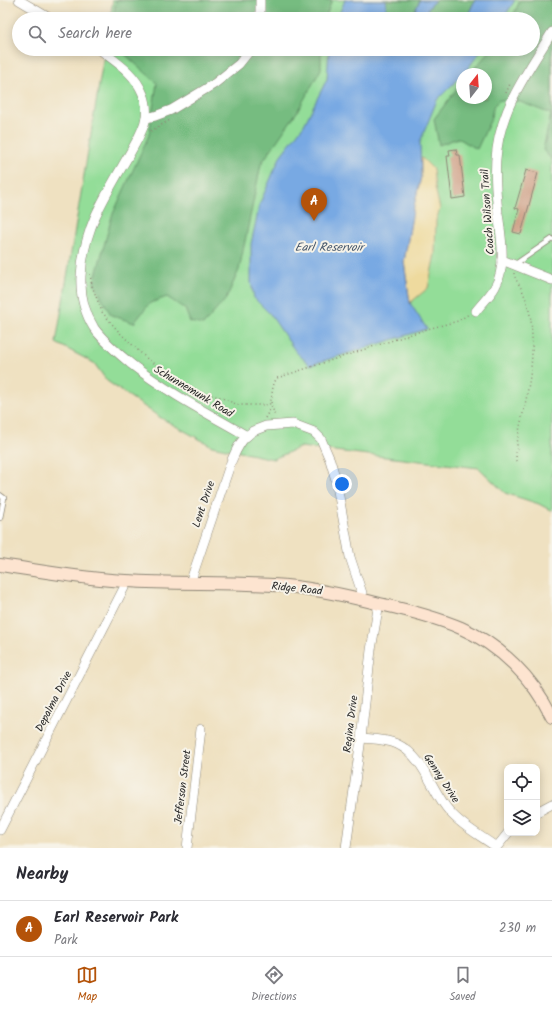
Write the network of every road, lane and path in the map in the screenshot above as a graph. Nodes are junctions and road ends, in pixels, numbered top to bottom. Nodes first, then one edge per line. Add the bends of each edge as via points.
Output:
1 (19, 0) edge
2 (260, 0) edge
3 (39, 12) edge
4 (260, 12) edge
5 (552, 32) edge
6 (540, 51) edge
7 (108, 56) edge
8 (245, 56) edge
9 (537, 56) edge
10 (146, 118) junction
11 (174, 118) dead end
12 (149, 132) dead end
13 (552, 239) edge
14 (502, 260) junction
15 (514, 265) junction
16 (89, 268) dead end
17 (552, 280) edge
18 (476, 311) joint
19 (271, 402) junction
20 (277, 425) junction
21 (247, 436) junction
22 (516, 463) dead end
23 (0, 495) edge
24 (0, 518) edge
25 (0, 565) edge
26 (127, 582) junction
27 (190, 583) junction
28 (362, 599) junction
29 (379, 603) junction
30 (552, 717) edge
31 (201, 729) dead end
32 (361, 738) junction
33 (552, 804) edge
34 (540, 810) edge
35 (0, 830) edge
36 (505, 836) edge
37 (496, 847) edge
38 (187, 848) edge
39 (346, 848) edge

1 - 3 street
2 - 4 street
5 - 6 street, Coach Wilson Trail
7 - 10 street, Schunnemunk Road via 137,82 144,95
8 - 10 street via 214,84 171,110
9 - 14 street, Coach Wilson Trail via 509,104 497,149 495,171
10 - 21 street, Schunnemunk Road via 142,132 107,194 88,238 82,261 81,289 87,314 95,328 115,351 141,372 166,390
11 - 12 path
13 - 15 lane
14 - 15 street
14 - 18 street, Coach Wilson Trail via 495,288
15 - 17 street
15 - 22 path via 515,277 531,318 532,338 531,365 516,446
16 - 19 path via 92,286 102,312 145,357 170,377 197,392 220,397 238,405 269,405
18 - 19 path via 458,320 277,378 273,383
19 - 20 path
20 - 21 street via 266,426
20 - 28 street via 293,424 304,427 321,439 336,480 350,557
21 - 27 street, Lent Drive via 231,462
23 - 24 lane via 4,498
25 - 26 street, Ridge Road
26 - 27 street, Ridge Road
26 - 35 street, Depalma Drive
27 - 28 street, Ridge Road via 310,588
28 - 29 street, Ridge Road
29 - 30 street, Ridge Road via 461,628 488,643 523,673
29 - 32 street, Regina Drive
31 - 38 street, Jefferson Street
32 - 37 street, Genny Drive via 397,744 410,753 449,811
32 - 39 street, Regina Drive
33 - 34 street
36 - 37 street

